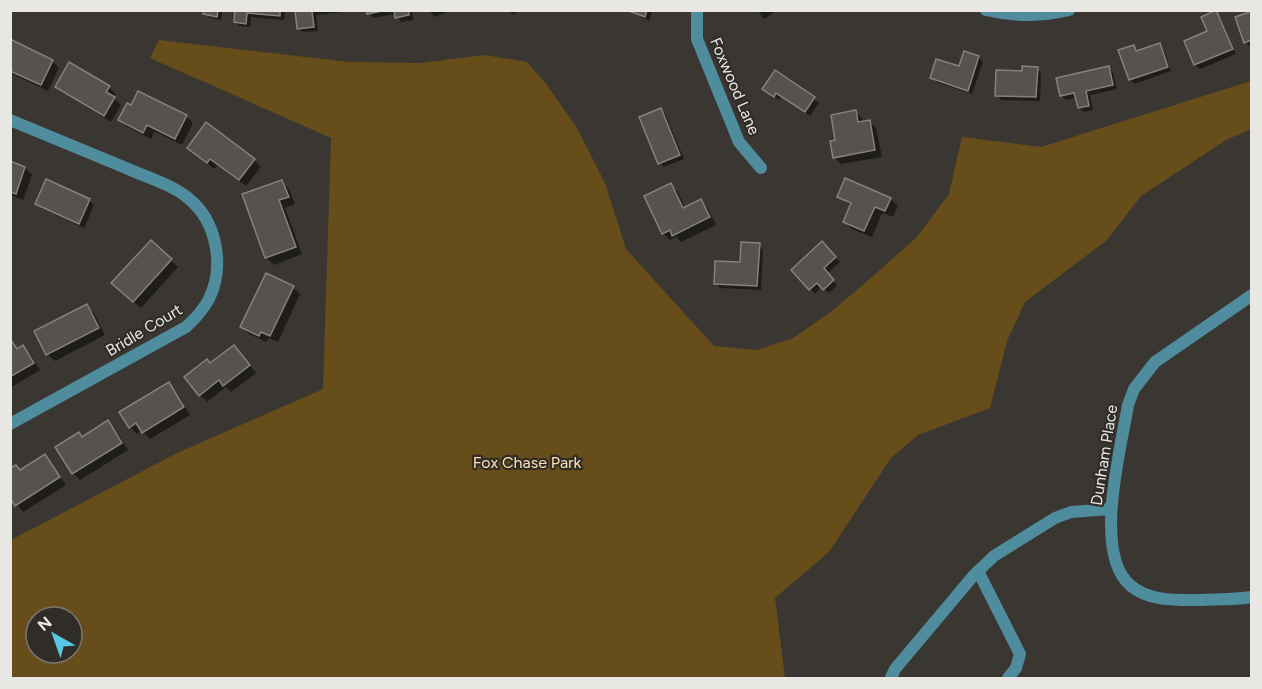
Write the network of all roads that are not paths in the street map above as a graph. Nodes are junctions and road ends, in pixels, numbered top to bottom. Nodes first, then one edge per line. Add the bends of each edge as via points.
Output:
1 (697, 10) edge
2 (986, 10) edge
3 (1069, 10) edge
4 (10, 120) edge
5 (761, 168) dead end
6 (1251, 295) edge
7 (10, 424) edge
8 (1111, 509) junction
9 (978, 571) junction
10 (1251, 597) edge
11 (891, 678) edge
12 (1008, 678) edge

1 - 5 street, Foxwood Lane via 697,39 739,142
2 - 3 street via 1046,16
4 - 7 street, Bridle Court via 156,181 187,198 203,214 213,235 217,276 199,315 186,327
6 - 8 street, Dunham Place via 1155,362 1134,389
8 - 9 street via 1071,512 1054,518 994,556
8 - 10 street, Dunham Place via 1112,552 1120,573 1131,586 1173,600
9 - 11 street
9 - 12 street via 1020,654

